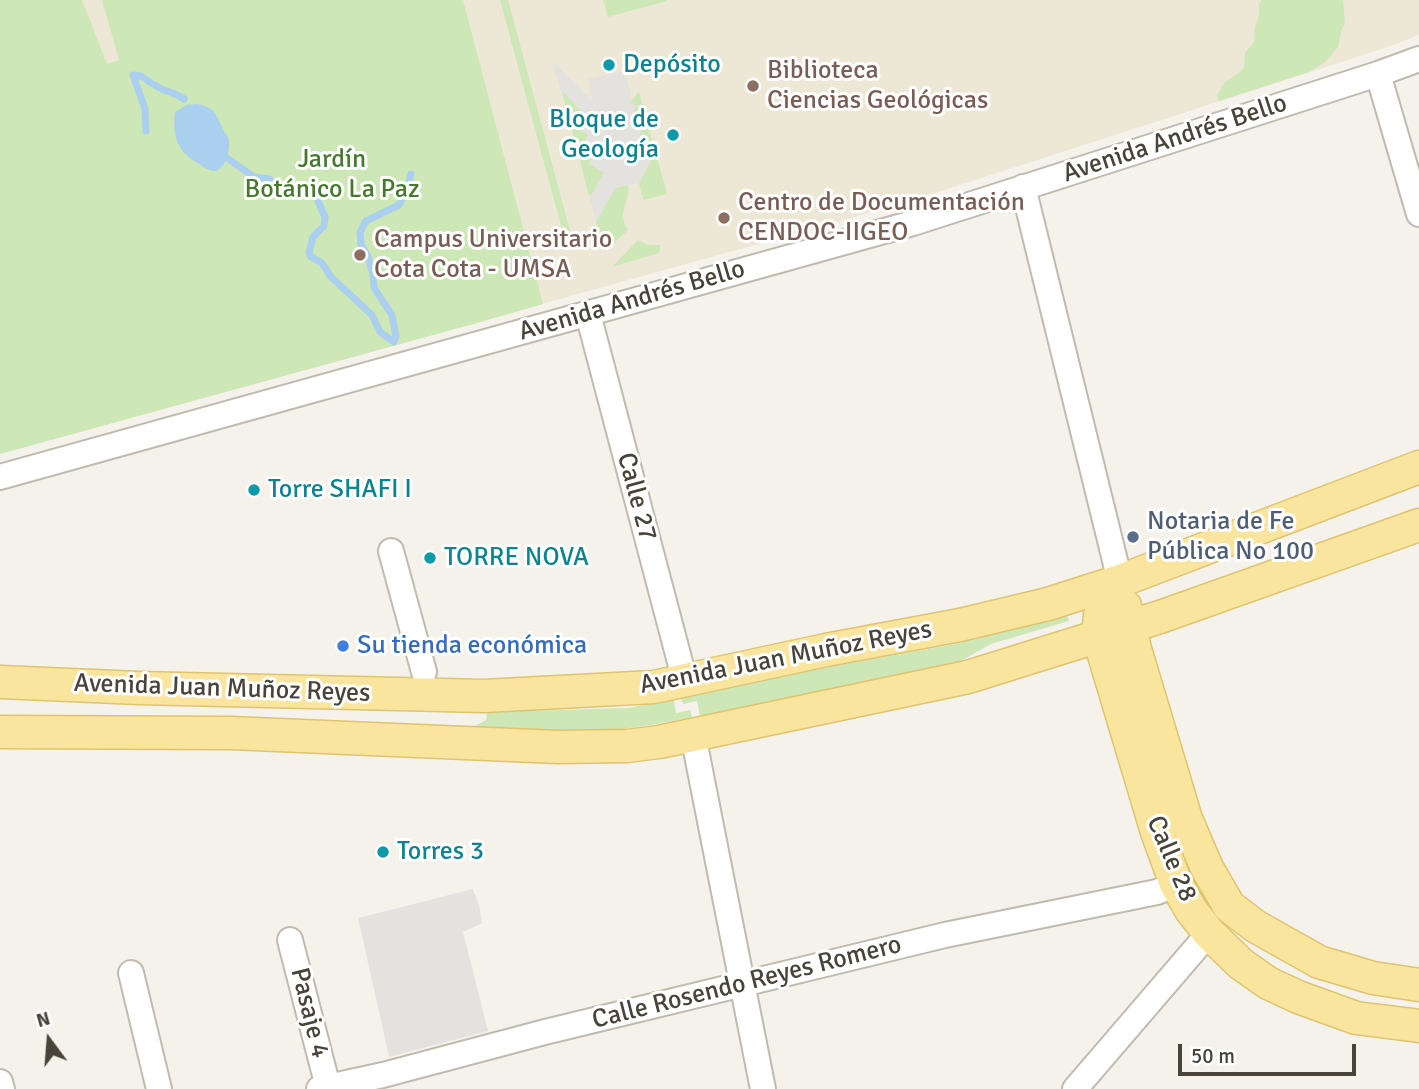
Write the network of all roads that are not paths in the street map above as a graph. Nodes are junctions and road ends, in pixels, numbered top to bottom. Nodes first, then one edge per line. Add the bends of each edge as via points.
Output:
1 (1419, 60) edge
2 (1378, 74) junction
3 (1023, 187) junction
4 (1419, 214) edge
5 (588, 314) junction
6 (1419, 467) edge
7 (0, 477) edge
8 (1419, 525) edge
9 (391, 551) dead end
10 (1120, 581) junction
11 (1129, 626) junction
12 (1098, 635) junction
13 (424, 672) dead end
14 (685, 681) junction
15 (0, 682) edge
16 (0, 732) edge
17 (693, 736) junction
18 (1207, 868) junction
19 (1176, 884) junction
20 (1229, 906) junction
21 (1209, 933) junction
22 (290, 940) dead end
23 (131, 973) dead end
24 (742, 984) junction
25 (1419, 985) edge
26 (1419, 1026) edge
27 (0, 1082) edge
28 (385, 1082) edge
29 (323, 1088) edge
30 (2, 1089) edge
31 (159, 1089) edge
32 (763, 1089) edge
33 (1075, 1089) edge

1 - 2 street, Avenida Andrés Bello
2 - 3 street, Avenida Andrés Bello
2 - 4 street
3 - 5 street, Avenida Andrés Bello via 913,223
3 - 10 street
5 - 7 street, Avenida Andrés Bello
5 - 14 street, Calle 27
6 - 10 main road, Avenida Juan Muñoz Reyes
8 - 11 main road
9 - 13 street
10 - 11 main road, Calle 28
10 - 12 main road via 1101,608
10 - 14 main road, Avenida Juan Muñoz Reyes via 960,625
11 - 12 main road, Avenida Juan Muñoz Reyes
11 - 18 main road, Calle 28 via 1186,820
12 - 17 main road, Avenida Juan Muñoz Reyes via 968,677
12 - 19 main road, Calle 28
14 - 15 main road, Avenida Juan Muñoz Reyes via 654,687 484,695
16 - 17 main road, Avenida Juan Muñoz Reyes via 231,733 558,747 627,746
17 - 24 street
18 - 19 main road
18 - 20 main road, Calle 28
19 - 21 main road, Calle 28
19 - 24 street, Calle Rosendo Reyes Romero via 1157,892 945,935
20 - 21 main road
20 - 25 main road, Calle 28 via 1319,962
21 - 26 main road, Calle 28 via 1241,964 1298,997 1356,1018
21 - 33 street
22 - 29 street, Pasaje 4
23 - 31 street
24 - 28 street, Calle Rosendo Reyes Romero via 558,1028
24 - 32 street
27 - 30 street
28 - 29 street, Calle Rosendo Reyes Romero

